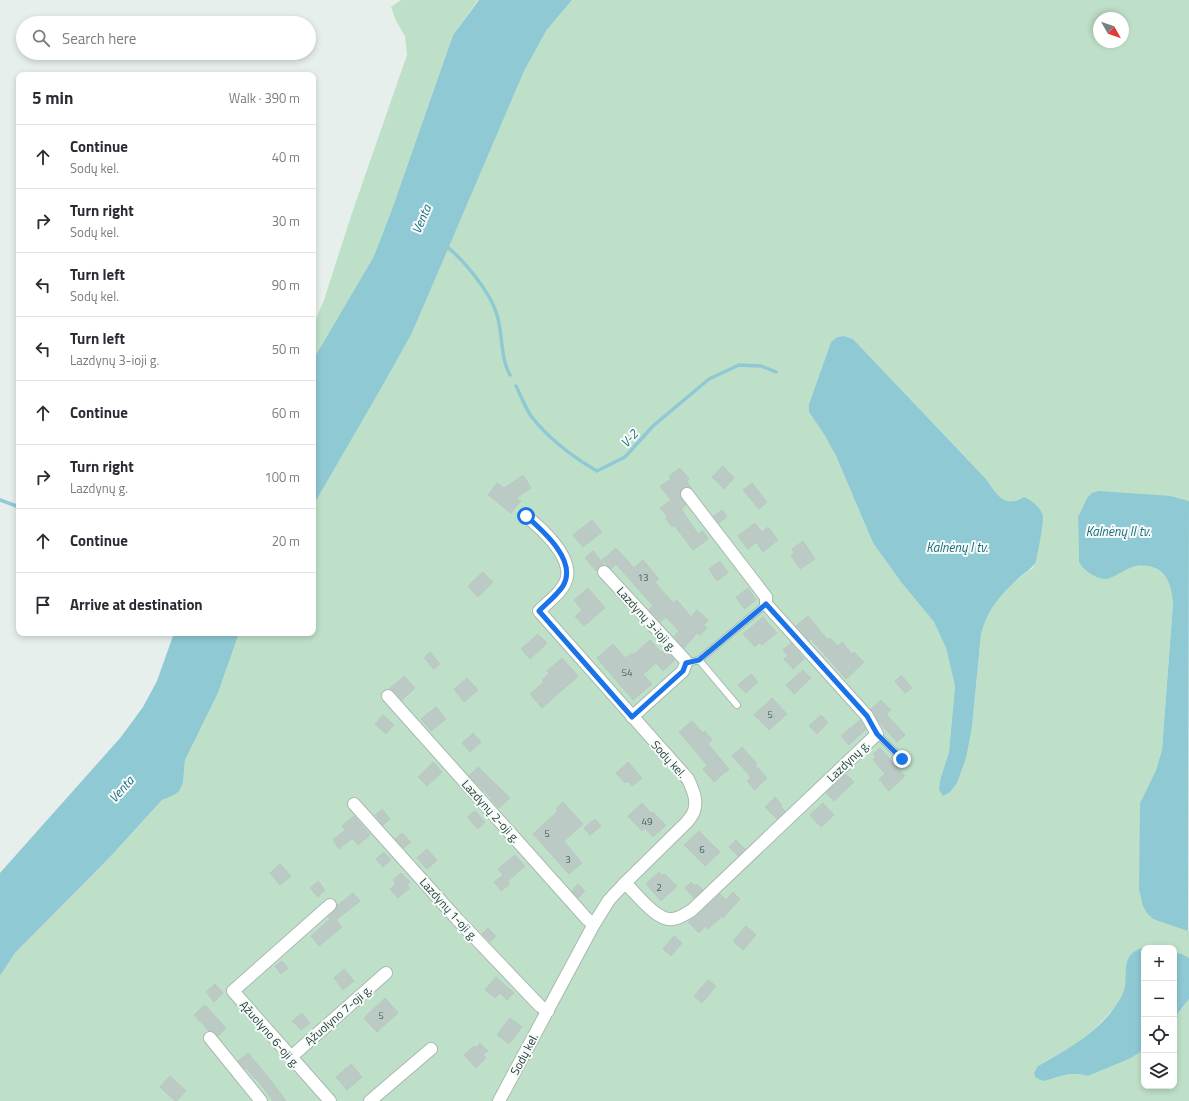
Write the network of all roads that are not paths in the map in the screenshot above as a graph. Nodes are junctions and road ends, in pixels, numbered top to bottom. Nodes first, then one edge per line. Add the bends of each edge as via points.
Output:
1 (687, 494) dead end
2 (526, 516) dead end
3 (604, 572) dead end
4 (766, 604) junction
5 (699, 660) junction
6 (686, 663) junction
7 (388, 696) dead end
8 (737, 705) dead end
9 (632, 717) junction
10 (877, 734) junction
11 (902, 759) dead end
12 (354, 804) dead end
13 (625, 883) junction
14 (330, 905) dead end
15 (594, 924) junction
16 (386, 973) dead end
17 (548, 1011) junction
18 (210, 1038) dead end
19 (431, 1049) dead end
20 (291, 1056) junction
21 (262, 1101) edge
22 (330, 1101) edge
23 (370, 1101) edge
24 (499, 1101) edge

1 - 4 street, Lazdynų g. via 766,597
2 - 9 street, Sodų kel. via 548,537 561,554 566,566 567,577 562,587 539,611
3 - 6 street, Lazdynų 3-ioji g.
4 - 5 lane
4 - 10 street, Lazdynų g. via 867,716
5 - 6 lane
5 - 8 lane
6 - 9 street, Lazdynų 3-ioji g. via 683,671
7 - 15 street, Lazdynų 2-oji g.
9 - 13 street, Sodų kel. via 688,779 694,791 695,802 694,811 687,822
10 - 11 lane
10 - 13 street, Lazdynų g. via 692,910 681,917 664,919
12 - 17 street, Lazdynų 1-oji g. via 457,919 540,1006
13 - 15 street, Sodų kel. via 609,900
14 - 20 street, Ąžuolyno 6-oji g. via 234,991
15 - 17 street, Sodų kel.
16 - 20 street, Ąžuolyno 7-oji g.
17 - 24 street, Sodų kel.
18 - 21 street
19 - 23 street
20 - 22 street, Ąžuolyno 6-oji g.

